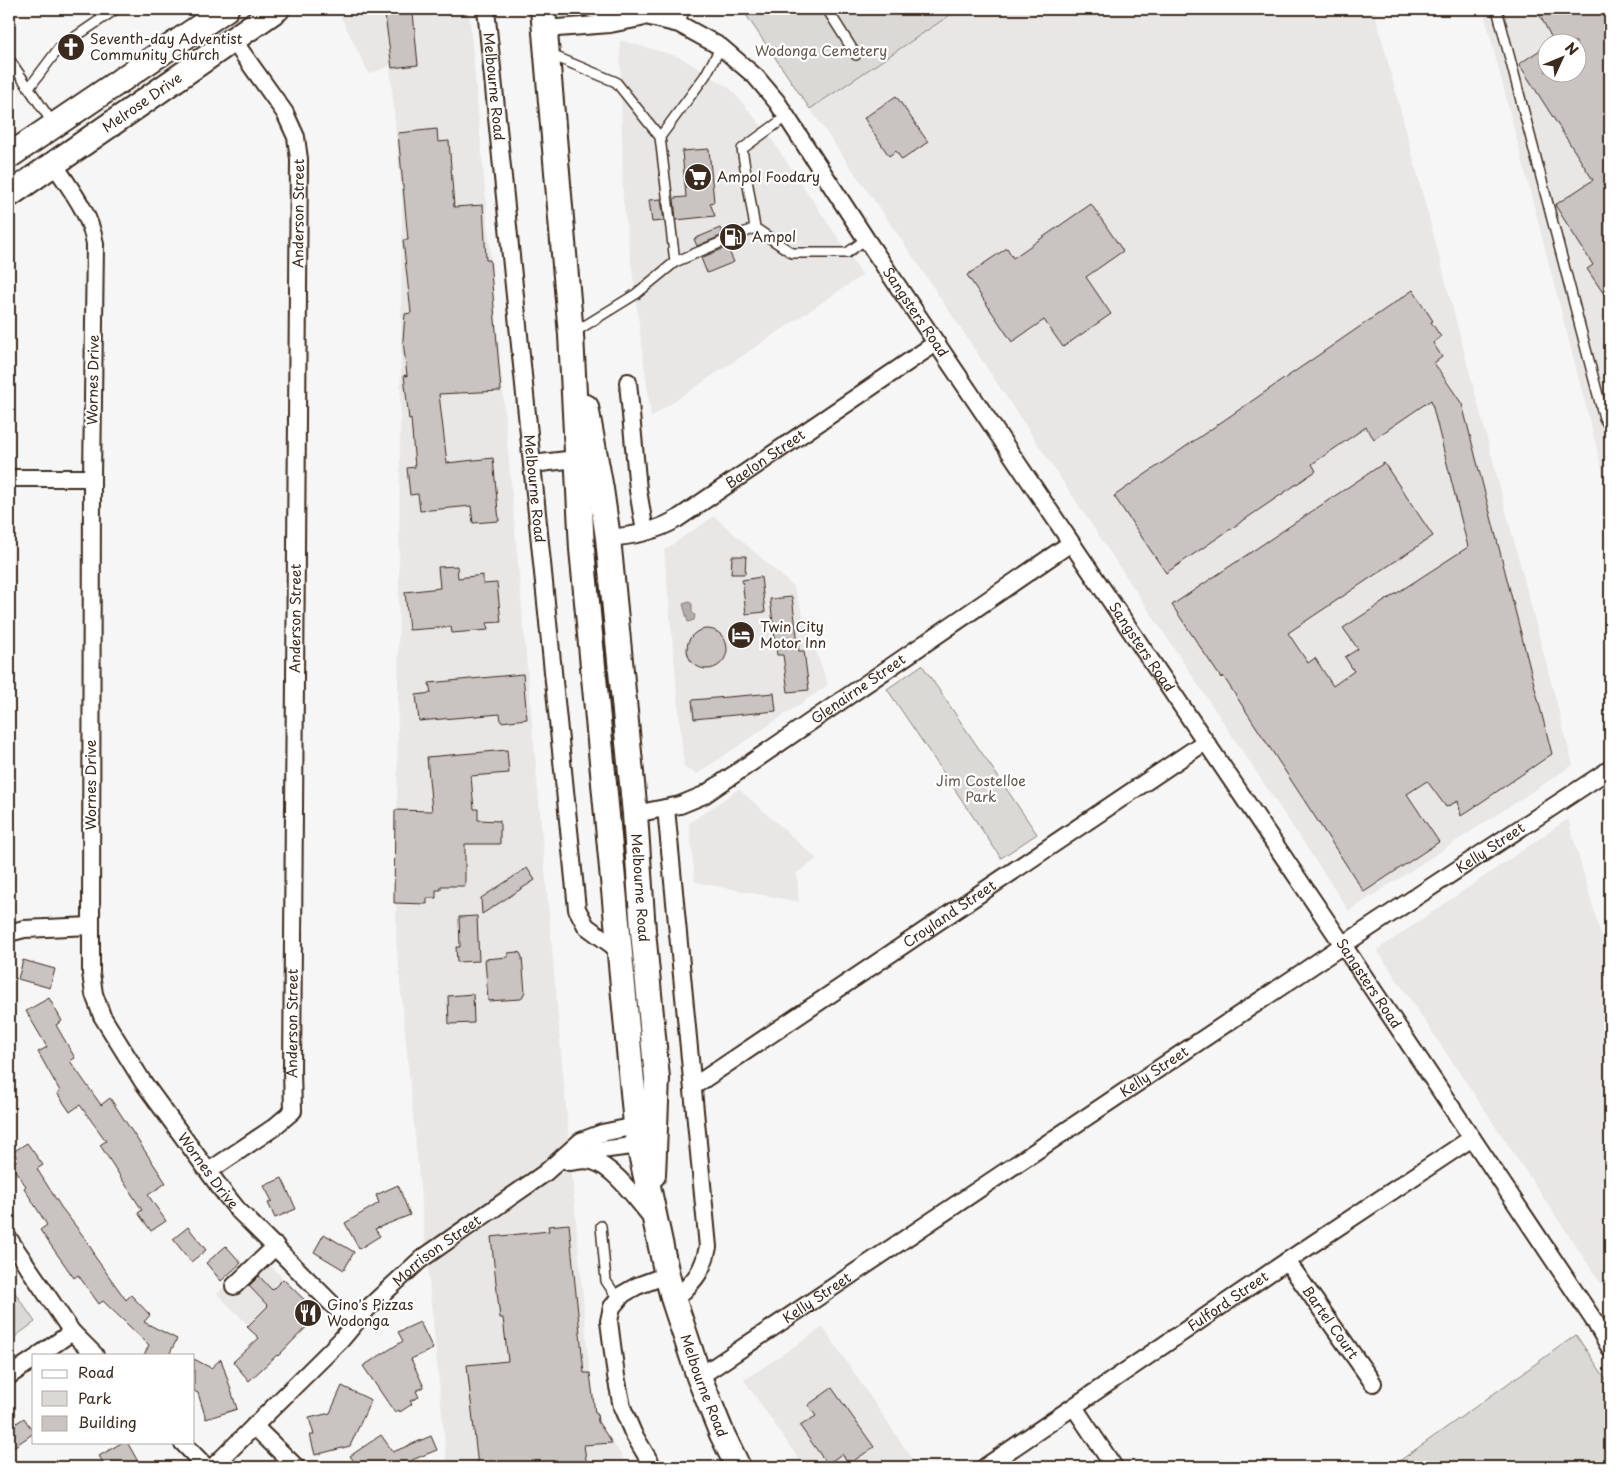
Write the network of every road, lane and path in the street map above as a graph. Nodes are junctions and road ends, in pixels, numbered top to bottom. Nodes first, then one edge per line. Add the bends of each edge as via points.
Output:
1 (116, 9) edge
2 (277, 9) edge
3 (486, 9) edge
4 (591, 9) edge
5 (827, 9) edge
6 (1497, 9) edge
7 (221, 12) edge
8 (650, 16) junction
9 (682, 16) edge
10 (544, 19) edge
11 (233, 40) junction
12 (721, 47) junction
13 (546, 53) junction
14 (856, 55) dead end
15 (9, 59) edge
16 (29, 88) junction
17 (786, 117) junction
18 (45, 132) junction
19 (660, 137) junction
20 (9, 156) edge
21 (54, 164) junction
22 (9, 195) edge
23 (755, 228) junction
24 (866, 240) junction
25 (675, 262) junction
26 (571, 335) junction
27 (936, 343) junction
28 (628, 382) dead end
29 (1610, 428) edge
30 (576, 459) junction
31 (532, 464) junction
32 (9, 478) edge
33 (92, 478) junction
34 (645, 532) junction
35 (608, 538) junction
36 (1071, 543) junction
37 (582, 549) junction
38 (1205, 742) junction
39 (1610, 769) edge
40 (666, 808) junction
41 (635, 814) junction
42 (91, 926) junction
43 (643, 931) junction
44 (9, 933) edge
45 (619, 943) junction
46 (1343, 945) junction
47 (694, 1086) junction
48 (643, 1136) junction
49 (1472, 1138) junction
50 (569, 1162) junction
51 (209, 1171) junction
52 (545, 1173) junction
53 (654, 1212) junction
54 (601, 1226) dead end
55 (9, 1239) edge
56 (276, 1246) junction
57 (1287, 1260) junction
58 (667, 1276) junction
59 (234, 1286) dead end
60 (618, 1298) junction
61 (674, 1301) junction
62 (1595, 1322) junction
63 (353, 1326) junction
64 (72, 1332) junction
65 (1610, 1339) edge
66 (1610, 1348) edge
67 (40, 1354) edge
68 (94, 1354) edge
69 (32, 1360) edge
70 (9, 1376) edge
71 (699, 1377) junction
72 (1373, 1383) dead end
73 (1074, 1407) junction
74 (254, 1426) junction
75 (184, 1444) edge
76 (206, 1467) edge
77 (214, 1467) edge
78 (296, 1467) edge
79 (653, 1467) edge
80 (738, 1467) edge
81 (985, 1467) edge
82 (1114, 1467) edge

1 - 16 lane via 59,48
2 - 11 main road, Melrose Drive
3 - 31 street, Melbourne Road
4 - 8 street, Sangsters Road via 621,10
5 - 14 lane
6 - 29 lane via 1604,418
7 - 11 main road
7 - 18 main road
8 - 9 street, Sangsters Road
8 - 10 street, Sangsters Road via 610,24
9 - 12 street, Sangsters Road
10 - 13 main road, Melbourne Road
11 - 21 main road, Melrose Drive
11 - 51 street, Anderson Street via 285,114 296,137 299,159 293,1111
12 - 17 street, Sangsters Road via 756,77
12 - 19 lane via 705,76
13 - 19 lane via 616,82
13 - 26 main road, Melbourne Road
15 - 16 lane
16 - 18 lane
17 - 23 lane via 742,149
17 - 24 street, Sangsters Road
18 - 20 main road
18 - 21 main road
19 - 25 lane
21 - 22 main road, Melrose Drive
21 - 33 street, Wornes Drive via 85,211 95,244
23 - 24 lane via 792,253 846,253
23 - 25 lane
24 - 27 street, Sangsters Road
25 - 26 lane via 636,294
26 - 30 main road, Melbourne Road
26 - 35 main road, Melbourne Road via 594,447
27 - 34 street, Baelon Street via 690,510 662,527
27 - 36 street, Sangsters Road
28 - 34 street
30 - 31 street
30 - 37 main road, Melbourne Road
31 - 45 street, Melbourne Road via 576,909 586,926
32 - 33 street
33 - 42 street, Wornes Drive
34 - 35 street, Baelon Street
35 - 37 main road, Baelon Street
35 - 41 main road, Melbourne Road
36 - 38 street, Sangsters Road
36 - 40 street, Glenairne Street via 704,795
37 - 45 main road, Melbourne Road
38 - 46 street, Sangsters Road
38 - 47 street, Croyland Street
39 - 46 street, Kelly Street
40 - 41 street, Glenairne Street
40 - 47 street
41 - 43 main road, Melbourne Road
42 - 44 street via 24,929
42 - 51 street, Wornes Drive via 94,994 102,1016 143,1082
43 - 45 main road
43 - 48 main road, Melbourne Road via 656,1069
45 - 48 main road, Melbourne Road
46 - 49 street, Sangsters Road
46 - 71 street, Kelly Street
47 - 61 street via 708,1247 699,1275
48 - 50 street, Morrison Street
48 - 52 street, Morrison Street via 602,1133 584,1139
48 - 53 main road, Melbourne Road
49 - 57 street, Fulford Street
49 - 62 street, Sangsters Road
50 - 52 street, Morrison Street
50 - 53 street, Morrison Street via 585,1160 602,1166
51 - 56 street, Wornes Drive via 237,1209
52 - 63 street, Morrison Street via 420,1260
53 - 58 main road, Melbourne Road
54 - 60 lane via 606,1281
55 - 64 street
56 - 59 street
56 - 63 street, Wornes Drive
57 - 72 street, Bartel Court
57 - 73 street, Fulford Street
58 - 60 street via 636,1286
58 - 61 main road, Melbourne Road
60 - 79 street via 609,1321 616,1376 626,1419
61 - 71 main road, Melbourne Road
62 - 65 street, Sangsters Road
62 - 66 street, Sangsters Road
63 - 74 street, Morrison Street
64 - 67 street
64 - 68 street
69 - 70 street
71 - 80 main road, Melbourne Road
73 - 81 street, Fulford Street
73 - 82 street
74 - 77 street, Morrison Street
74 - 78 street
75 - 76 street

